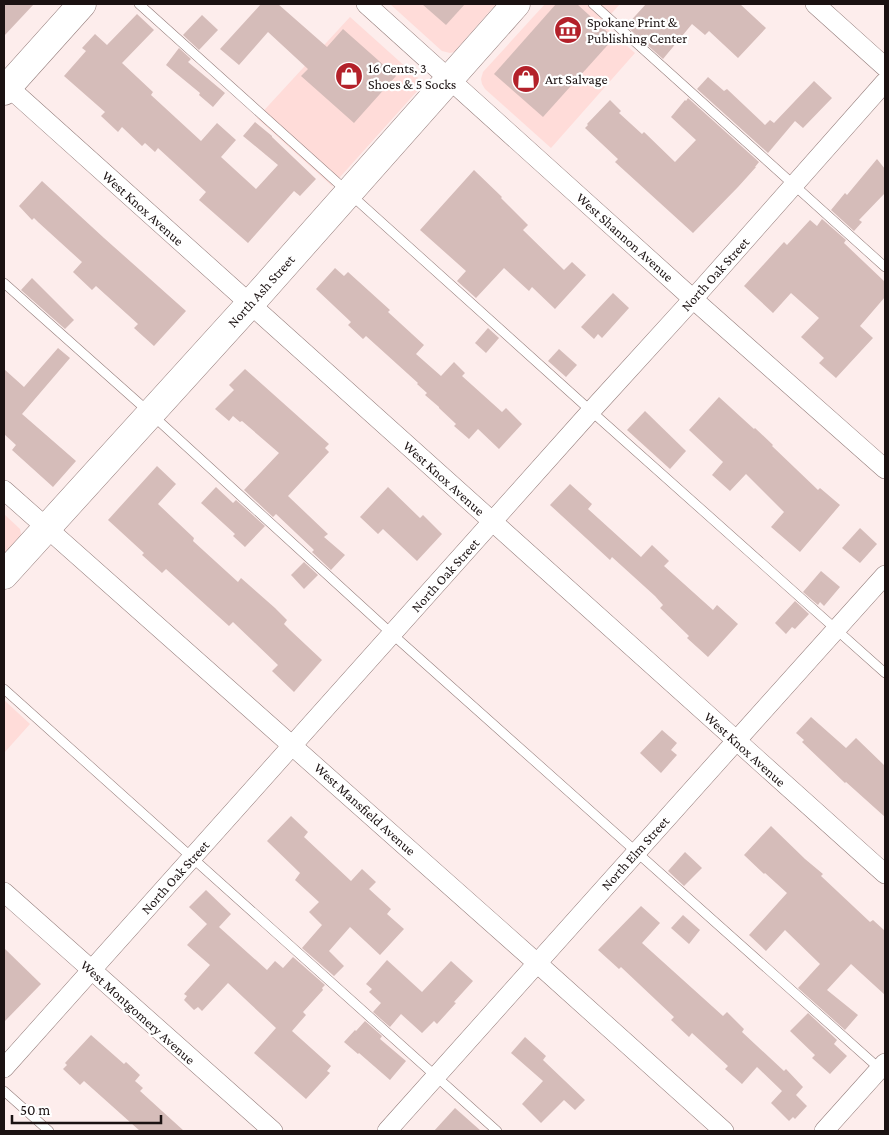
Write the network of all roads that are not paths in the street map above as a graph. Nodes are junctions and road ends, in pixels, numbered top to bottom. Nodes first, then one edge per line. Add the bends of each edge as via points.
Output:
1 (82, 4) edge
2 (139, 4) edge
3 (366, 4) edge
4 (516, 4) edge
5 (594, 4) edge
6 (815, 4) edge
7 (885, 66) edge
8 (450, 79) junction
9 (885, 82) edge
10 (5, 87) edge
11 (794, 185) junction
12 (349, 193) junction
13 (885, 267) edge
14 (4, 284) edge
15 (694, 299) junction
16 (250, 304) junction
17 (591, 411) junction
18 (150, 413) junction
19 (885, 469) edge
20 (4, 490) edge
21 (493, 522) junction
22 (46, 528) junction
23 (4, 575) edge
24 (885, 575) edge
25 (836, 629) junction
26 (392, 634) junction
27 (885, 673) edge
28 (4, 689) edge
29 (736, 740) junction
30 (292, 745) junction
31 (636, 852) junction
32 (192, 857) junction
33 (885, 874) edge
34 (4, 892) edge
35 (537, 962) junction
36 (92, 971) junction
37 (4, 1068) edge
38 (884, 1068) edge
39 (436, 1077) junction
40 (4, 1091) edge
41 (49, 1131) edge
42 (273, 1131) edge
43 (387, 1131) edge
44 (496, 1131) edge
45 (724, 1131) edge
46 (824, 1131) edge

1 - 10 main road
2 - 12 lane
3 - 8 street, West Shannon Avenue
4 - 8 main road, North Ash Street
5 - 11 lane
6 - 7 street
8 - 12 main road, North Ash Street
8 - 15 street, West Shannon Avenue
9 - 11 street, North Oak Street
10 - 16 street, West Knox Avenue
11 - 13 lane
11 - 15 street, North Oak Street
12 - 16 main road, North Ash Street
12 - 17 lane
14 - 18 lane
15 - 17 street, North Oak Street
15 - 19 street, West Shannon Avenue
16 - 18 main road, North Ash Street
16 - 21 street, West Knox Avenue
17 - 21 street, North Oak Street
17 - 25 lane
18 - 22 main road, North Ash Street
18 - 26 lane
20 - 22 street, West Mansfield Avenue
21 - 26 street, North Oak Street
21 - 29 street, West Knox Avenue
22 - 23 main road, North Ash Street
22 - 30 street, West Mansfield Avenue
24 - 25 street, North Elm Street
25 - 27 lane
25 - 29 street, North Elm Street
26 - 30 street, North Oak Street
26 - 31 lane
28 - 32 lane
29 - 31 street, North Elm Street
29 - 33 street, West Knox Avenue
30 - 32 street, North Oak Street
30 - 35 street, West Mansfield Avenue
31 - 35 street, North Elm Street
31 - 38 lane
32 - 36 street, North Oak Street
32 - 39 lane
34 - 36 street, West Montgomery Avenue
35 - 39 street, North Elm Street
35 - 45 street, West Mansfield Avenue
36 - 37 street, North Oak Street
36 - 42 street, West Montgomery Avenue
38 - 46 street
39 - 43 street, North Elm Street
39 - 44 lane
40 - 41 lane

